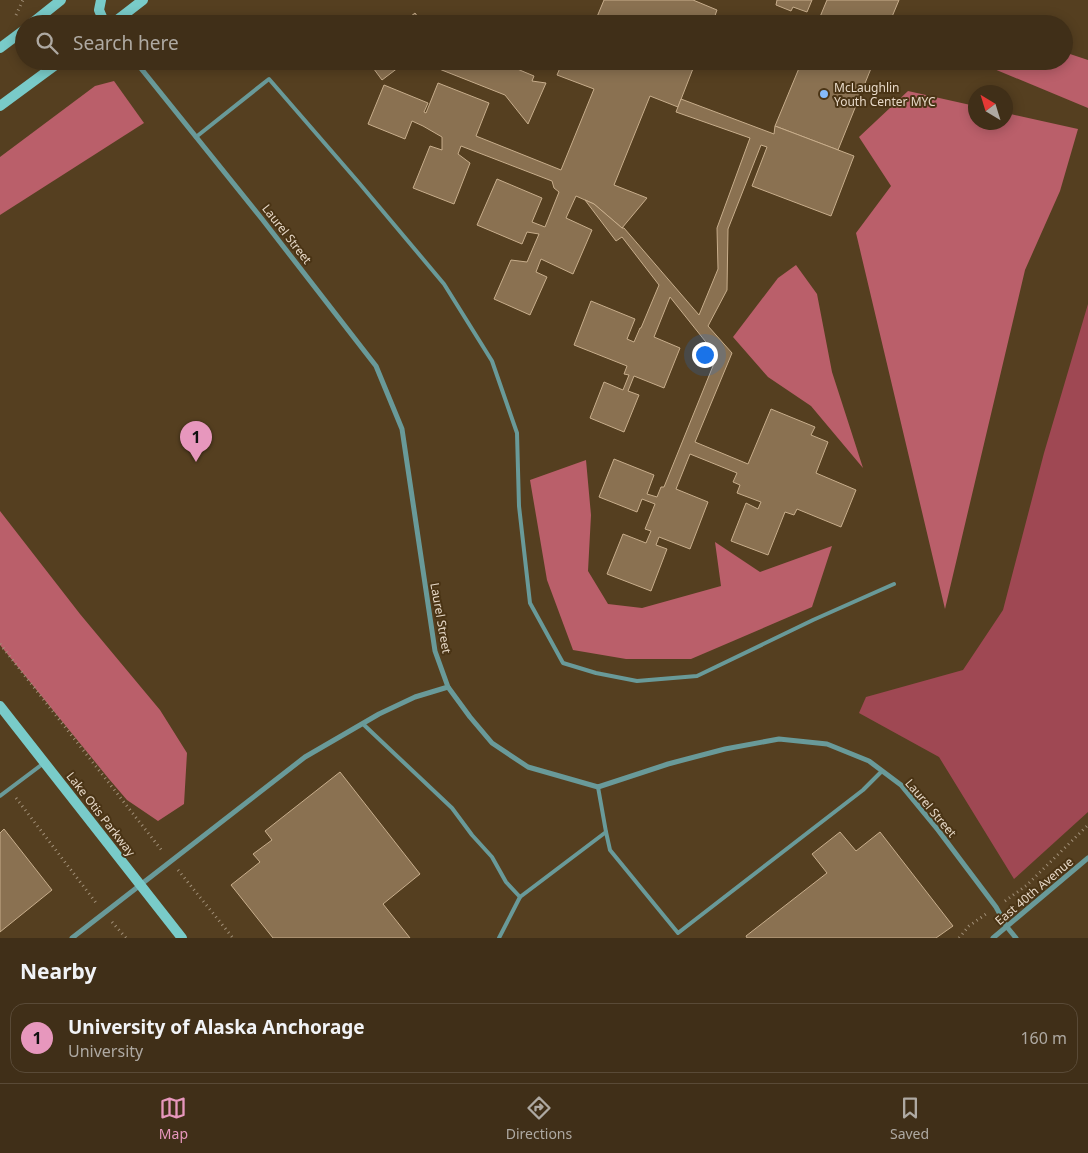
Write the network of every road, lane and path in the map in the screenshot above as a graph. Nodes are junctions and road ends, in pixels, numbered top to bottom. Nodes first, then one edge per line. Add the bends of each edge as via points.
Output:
1 (23, 0) edge
2 (61, 0) edge
3 (102, 0) edge
4 (143, 0) edge
5 (16, 15) edge
6 (42, 15) edge
7 (101, 15) edge
8 (124, 15) edge
9 (15, 16) edge
10 (11, 20) dead end
11 (15, 37) edge
12 (0, 48) edge
13 (49, 70) edge
14 (142, 70) edge
15 (0, 106) edge
16 (196, 137) junction
17 (894, 584) dead end
18 (0, 644) edge
19 (448, 687) junction
20 (0, 706) edge
21 (363, 724) junction
22 (44, 762) junction
23 (882, 771) junction
24 (598, 787) junction
25 (9, 789) junction
26 (0, 796) edge
27 (1088, 826) edge
28 (606, 832) junction
29 (1088, 858) edge
30 (171, 861) junction
31 (141, 885) junction
32 (520, 896) junction
33 (996, 907) junction
34 (104, 913) junction
35 (1007, 926) junction
36 (72, 938) edge
37 (126, 938) edge
38 (182, 938) edge
39 (233, 938) edge
40 (499, 938) edge
41 (959, 938) edge
42 (993, 938) edge
43 (1016, 938) edge

1 - 5 path
2 - 6 main road
3 - 7 main road
4 - 8 main road
9 - 10 path
11 - 12 main road
13 - 15 main road
14 - 16 street, Laurel Street
16 - 17 lane via 268,79 444,284 492,361 517,433 519,506 530,603 563,664 637,681 696,676
16 - 19 street, Laurel Street via 376,366 402,429 436,651
18 - 30 path
19 - 21 street via 415,697
19 - 24 street, Laurel Street via 492,743 528,767
20 - 22 main road, Lake Otis Parkway
21 - 30 street via 305,757
21 - 32 lane via 452,808 492,857 506,882
22 - 25 lane
22 - 31 main road, Lake Otis Parkway
23 - 24 street, Laurel Street via 869,761 827,744 779,739 668,764
23 - 28 lane via 863,790 678,933 610,850
23 - 33 street, Laurel Street via 901,785
24 - 28 lane
25 - 26 lane
25 - 34 path
27 - 33 path via 1027,885
28 - 32 lane
29 - 35 street, East 40th Avenue
30 - 31 street
30 - 39 path
31 - 34 street
31 - 38 main road, Lake Otis Parkway
32 - 40 lane
33 - 35 street, Laurel Street
33 - 41 path via 969,926
34 - 36 street
34 - 37 path
35 - 42 street, East 40th Avenue
35 - 43 street, Laurel Street

